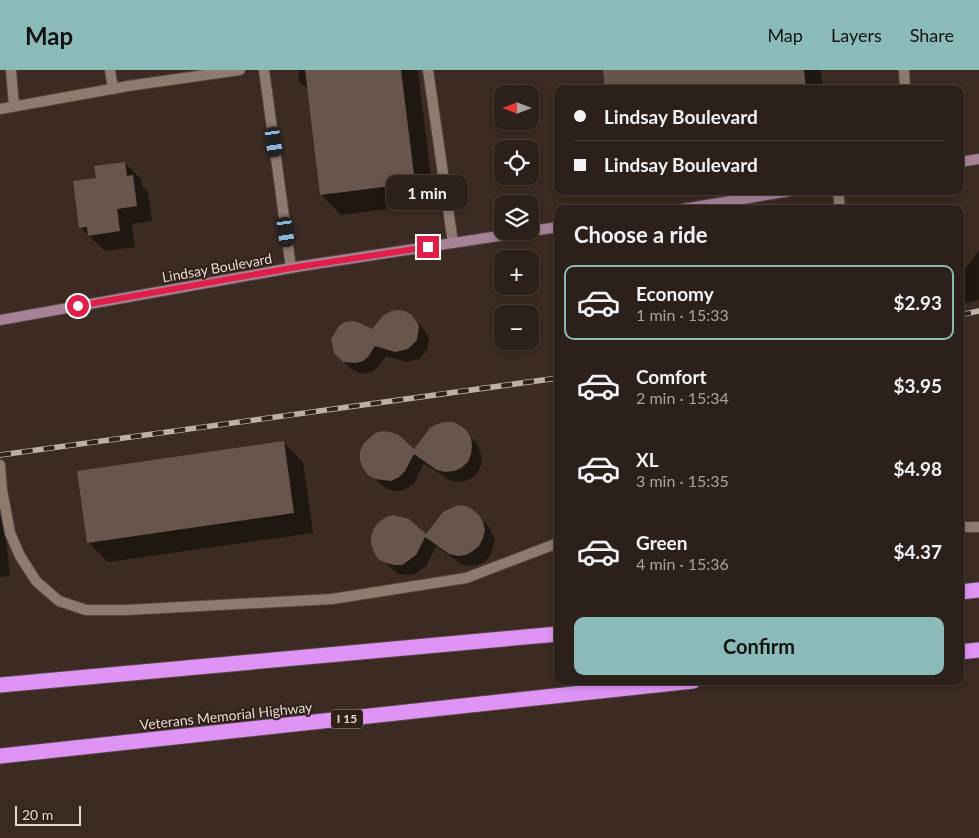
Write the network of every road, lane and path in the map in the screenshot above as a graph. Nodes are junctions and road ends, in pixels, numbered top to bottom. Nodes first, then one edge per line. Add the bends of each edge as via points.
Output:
1 (11, 70) edge
2 (110, 70) edge
3 (240, 70) edge
4 (264, 70) edge
5 (428, 70) edge
6 (904, 70) edge
7 (905, 85) edge
8 (113, 89) junction
9 (14, 106) junction
10 (0, 109) edge
11 (979, 158) edge
12 (964, 161) edge
13 (766, 195) edge
14 (706, 205) edge
15 (554, 228) edge
16 (453, 243) junction
17 (291, 268) junction
18 (0, 320) edge
19 (0, 465) edge
20 (964, 527) edge
21 (979, 527) edge
22 (554, 545) edge
23 (979, 590) edge
24 (964, 592) edge
25 (554, 634) edge
26 (979, 650) edge
27 (964, 652) edge
28 (0, 685) edge
29 (657, 685) edge
30 (0, 756) edge

1 - 9 street
2 - 8 street
3 - 8 street
4 - 17 street
5 - 16 street
6 - 7 street
8 - 9 street
9 - 10 street
11 - 12 street
13 - 14 street
15 - 16 street, Lindsay Boulevard
16 - 17 street, Lindsay Boulevard
17 - 18 street, Lindsay Boulevard
19 - 22 street via 10,533 20,556 36,581 59,601 86,610 332,599 466,578
20 - 21 street
23 - 24 highway
25 - 28 highway
26 - 27 highway
29 - 30 highway, Veterans Memorial Highway / I 15

